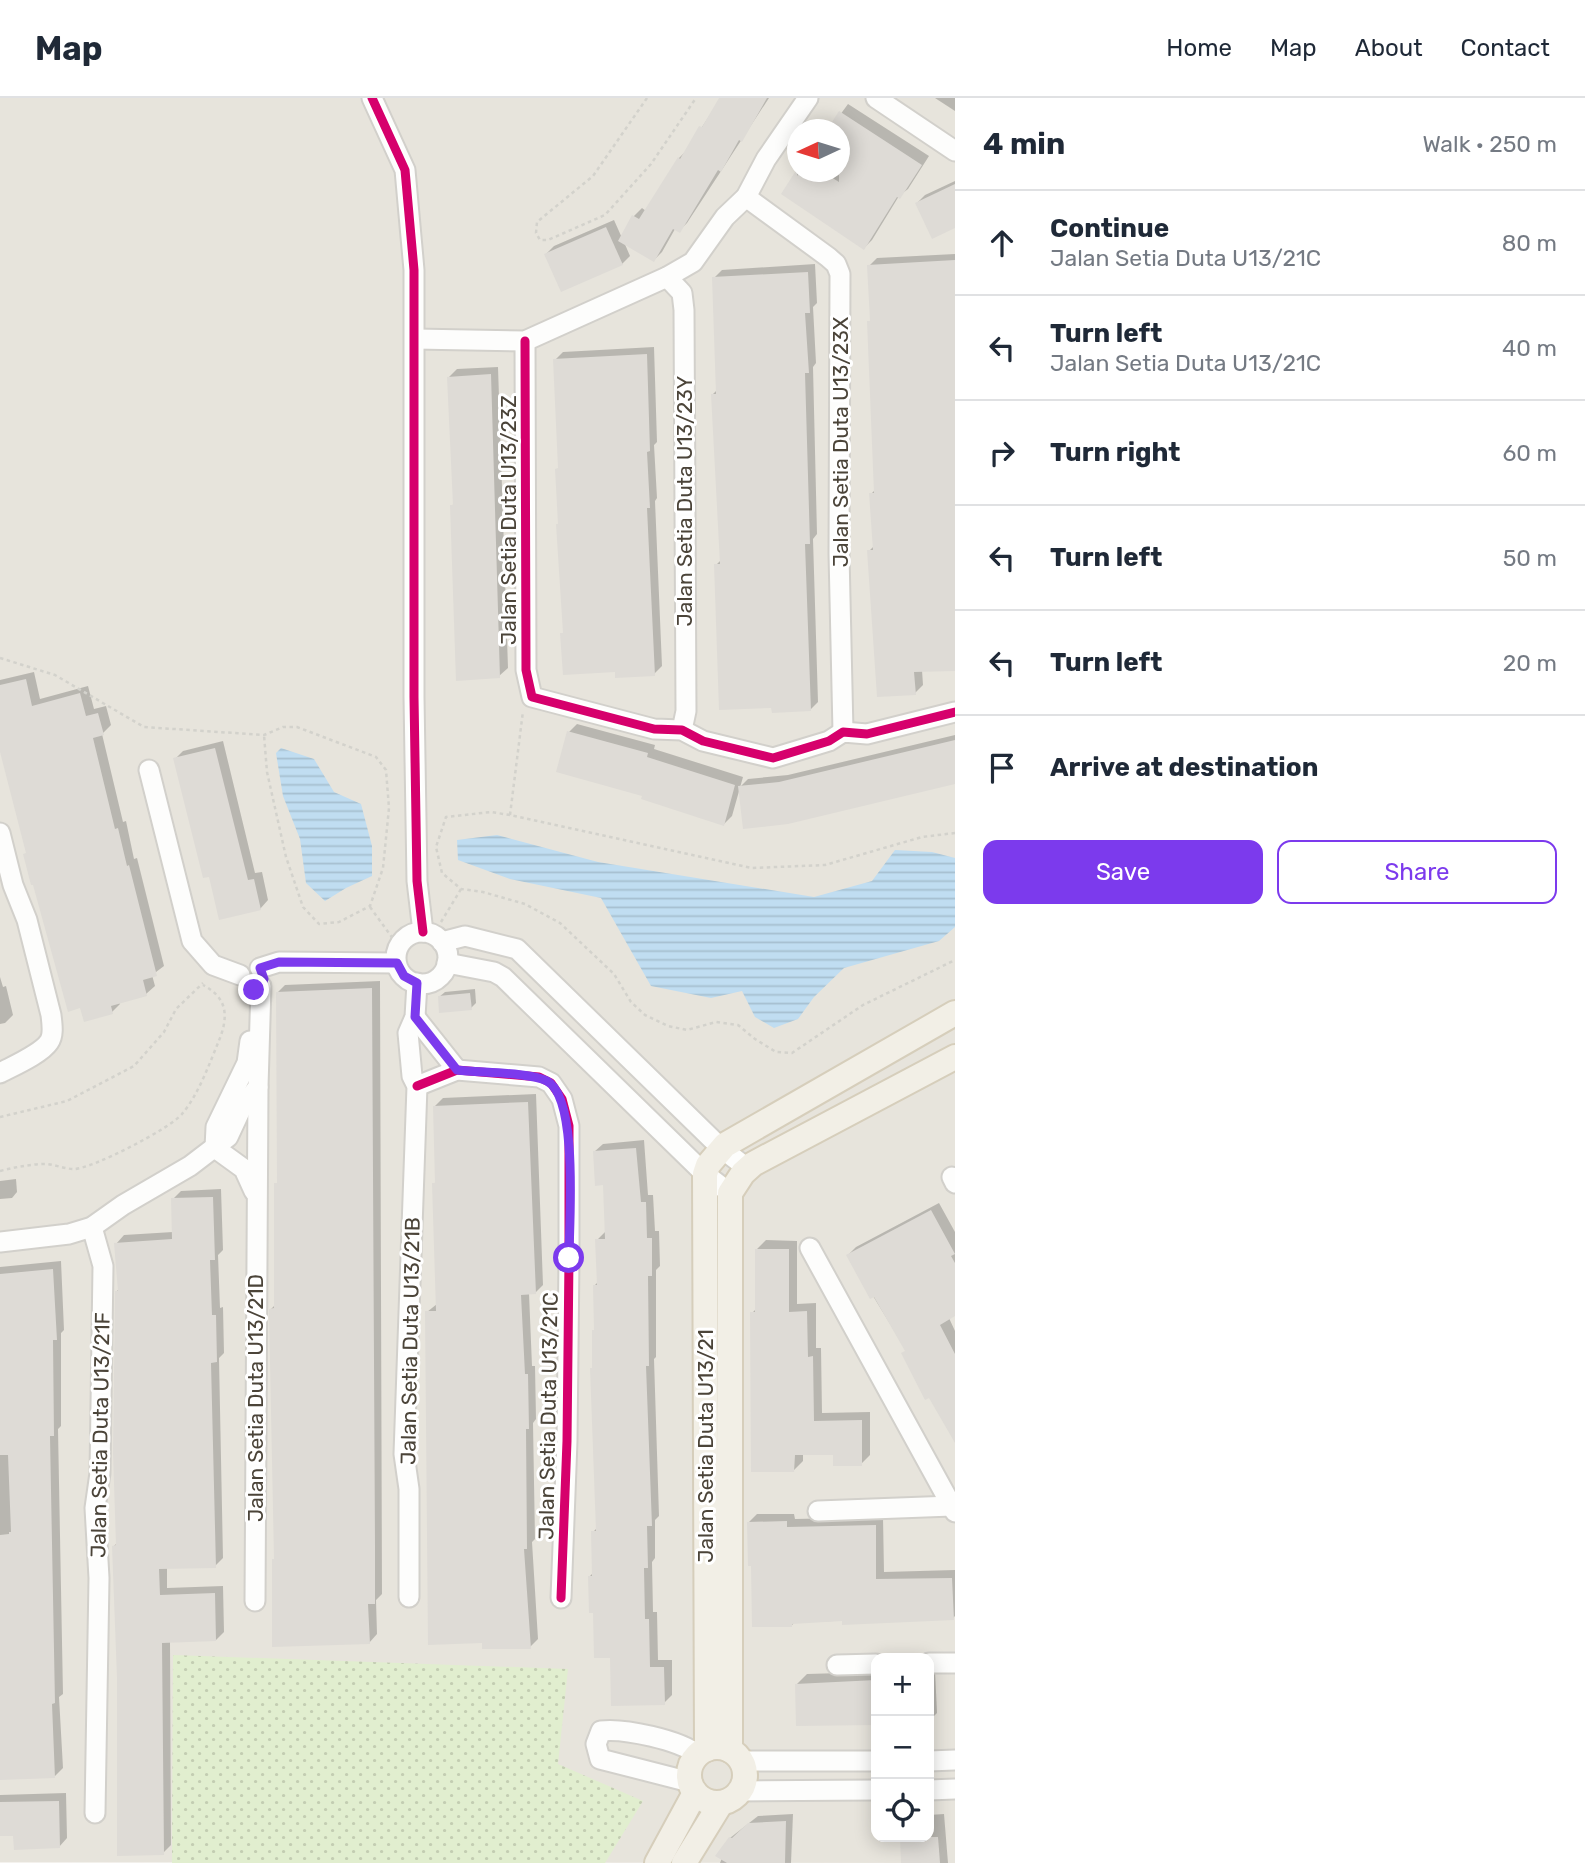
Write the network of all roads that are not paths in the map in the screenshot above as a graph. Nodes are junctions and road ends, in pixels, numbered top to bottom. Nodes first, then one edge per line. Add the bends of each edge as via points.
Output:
1 (372, 98) edge
2 (808, 98) edge
3 (876, 98) edge
4 (955, 151) edge
5 (746, 197) junction
6 (667, 277) junction
7 (415, 339) junction
8 (525, 341) junction
9 (955, 712) edge
10 (682, 730) junction
11 (843, 732) junction
12 (149, 770) dead end
13 (0, 834) edge
14 (433, 936) junction
15 (398, 955) junction
16 (447, 963) junction
17 (253, 980) junction
18 (417, 983) junction
19 (955, 1013) edge
20 (415, 1017) junction
21 (955, 1056) edge
22 (457, 1070) junction
23 (0, 1073) edge
24 (416, 1086) junction
25 (258, 1087) junction
26 (215, 1148) junction
27 (721, 1148) junction
28 (747, 1168) junction
29 (705, 1174) junction
30 (730, 1193) junction
31 (256, 1195) junction
32 (92, 1227) junction
33 (0, 1242) edge
34 (810, 1248) dead end
35 (953, 1509) edge
36 (818, 1511) dead end
37 (409, 1597) dead end
38 (561, 1598) dead end
39 (254, 1601) dead end
40 (934, 1663) edge
41 (955, 1663) edge
42 (871, 1664) edge
43 (837, 1665) dead end
44 (719, 1754) junction
45 (934, 1760) edge
46 (955, 1760) edge
47 (871, 1761) edge
48 (693, 1788) junction
49 (955, 1789) edge
50 (871, 1790) edge
51 (934, 1790) edge
52 (731, 1797) junction
53 (95, 1812) dead end
54 (657, 1863) edge
55 (684, 1863) edge

1 - 7 street via 405,170
2 - 5 street
3 - 4 street
5 - 6 street via 725,217 693,262
5 - 11 street, Jalan Setia Duta U13/23X via 828,257 840,274
6 - 8 street
6 - 10 street, Jalan Setia Duta U13/23Y via 682,293 684,310 686,711
7 - 8 street
7 - 14 street via 417,881
8 - 10 street, Jalan Setia Duta U13/23Z via 526,670 532,697 654,729
9 - 11 street via 867,734
10 - 11 street via 703,741 773,758 829,741
12 - 17 street via 192,941 213,965
13 - 23 street via 27,920 52,1030 43,1049
14 - 15 street via 409,936
14 - 16 street
14 - 27 street via 465,936 517,950
15 - 17 street via 279,962
15 - 18 street via 404,976
16 - 18 street via 439,977
16 - 29 street via 503,977
17 - 25 street, Jalan Setia Duta U13/21D
17 - 26 street via 250,1050 216,1127
18 - 20 street, Jalan Setia Duta U13/21B
19 - 27 main road
20 - 22 street
20 - 24 street, Jalan Setia Duta U13/21B via 408,1032 408,1052
21 - 28 main road
22 - 24 street
22 - 38 street, Jalan Setia Duta U13/21C via 539,1077 551,1083 562,1099 569,1126
24 - 37 street, Jalan Setia Duta U13/21B via 404,1454 409,1489
25 - 26 street via 242,1107 228,1138
25 - 31 street, Jalan Setia Duta U13/21D
26 - 31 street via 244,1170
26 - 32 street
27 - 28 street
27 - 29 main road
28 - 30 main road
29 - 30 street
29 - 44 main road, Jalan Setia Duta U13/21
30 - 44 main road, Jalan Setia Duta U13/21
31 - 39 street, Jalan Setia Duta U13/21D
32 - 33 street
32 - 53 street, Jalan Setia Duta U13/21F via 103,1266 100,1473 95,1508 99,1578
34 - 35 street
35 - 36 street
40 - 41 street
42 - 43 street
44 - 47 street
44 - 48 main road via 690,1768
44 - 48 street via 613,1729 601,1731 596,1744 600,1759
44 - 52 main road via 746,1777
45 - 46 street
48 - 52 main road via 712,1803
48 - 54 main road
49 - 51 street
50 - 52 street
52 - 55 main road

